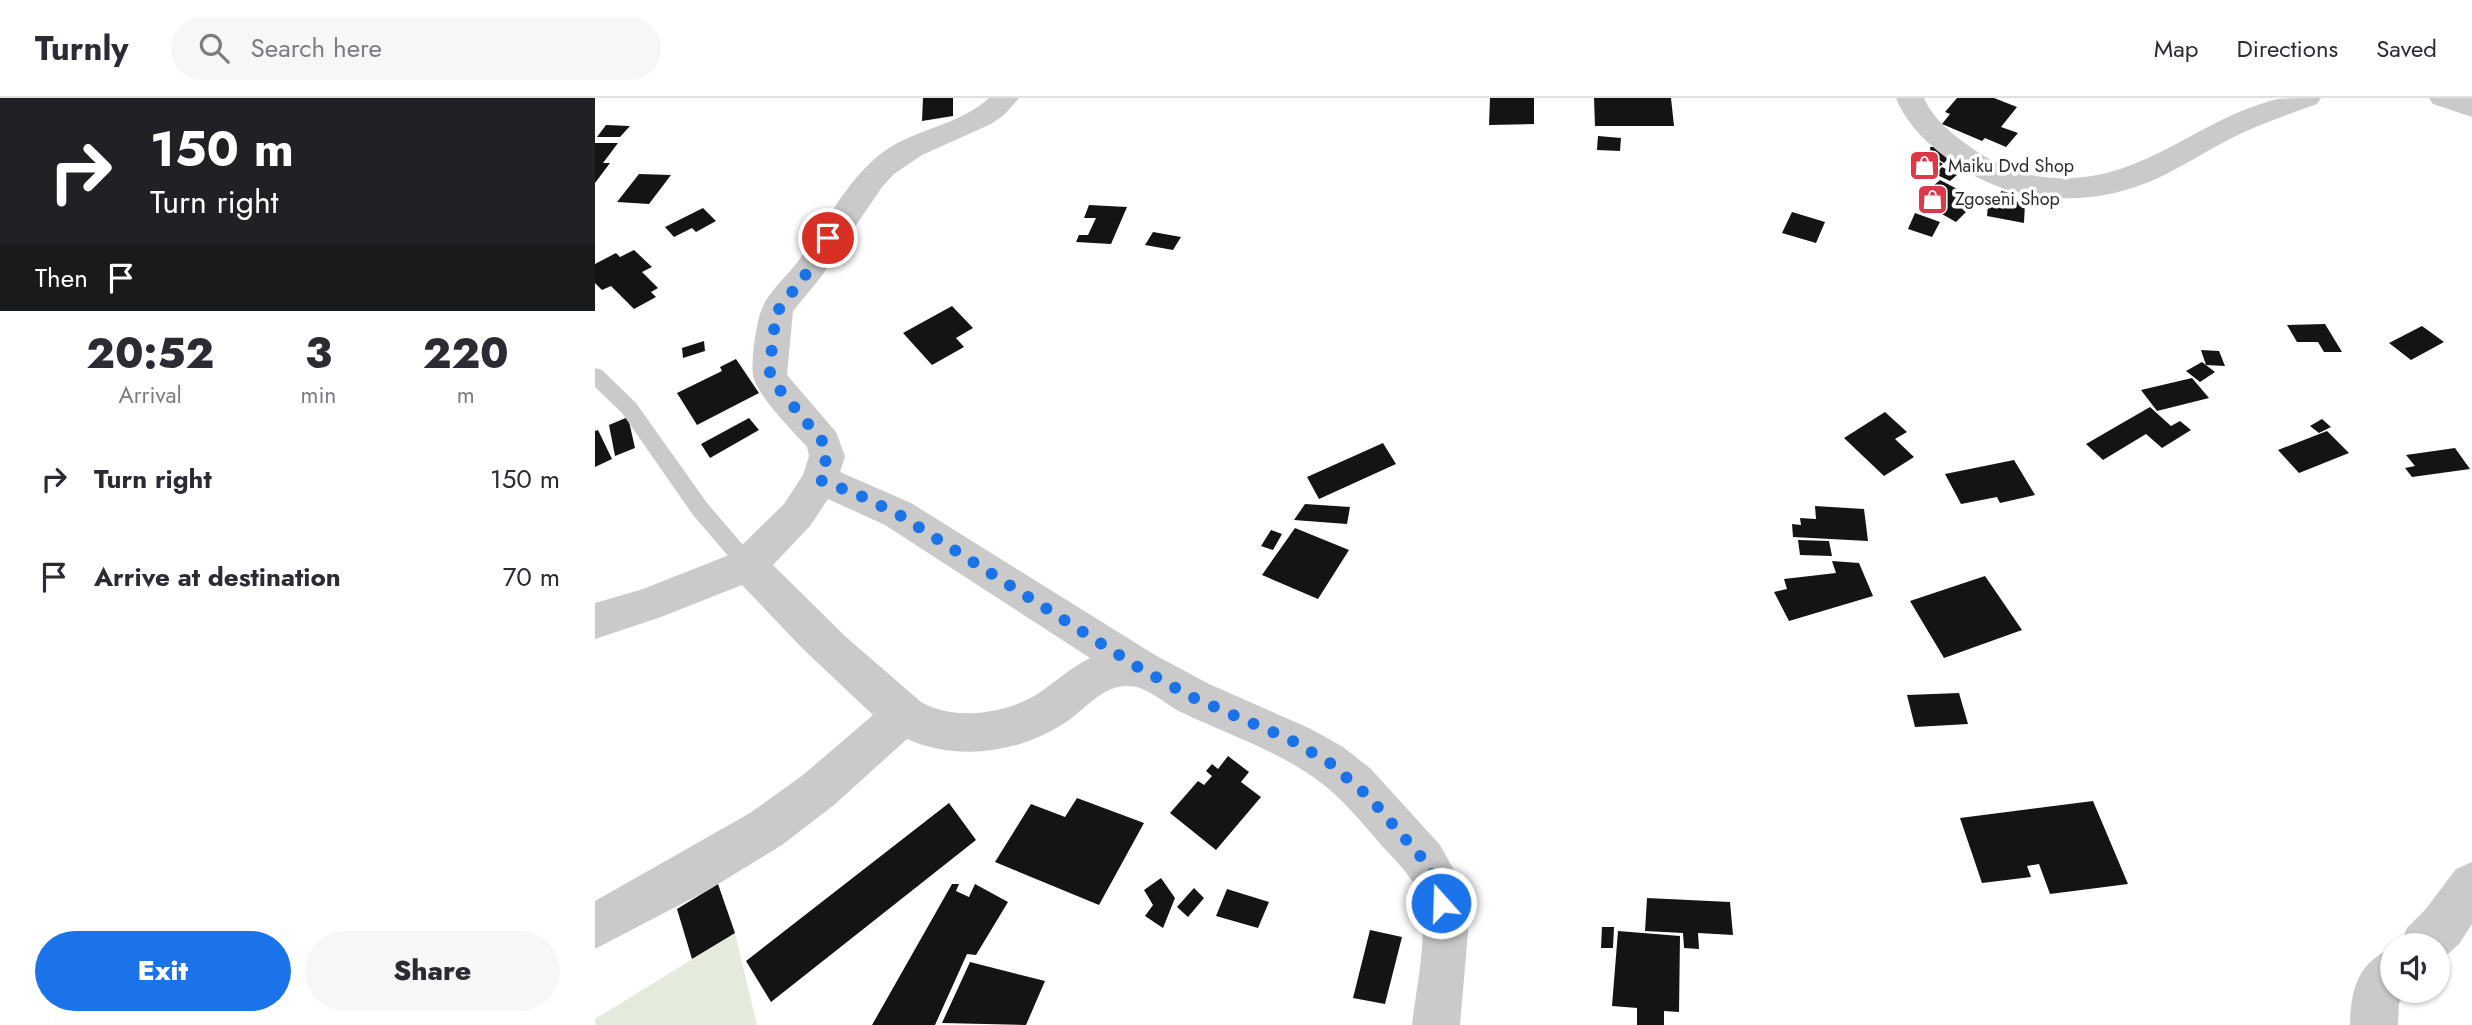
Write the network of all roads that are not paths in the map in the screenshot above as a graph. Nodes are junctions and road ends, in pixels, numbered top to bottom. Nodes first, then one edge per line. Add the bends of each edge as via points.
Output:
1 (1005, 98) edge
2 (1910, 98) edge
3 (2307, 98) edge
4 (2443, 98) edge
5 (2472, 108) edge
6 (595, 375) edge
7 (820, 480) junction
8 (748, 565) junction
9 (595, 621) edge
10 (1141, 669) junction
11 (903, 715) junction
12 (2472, 885) edge
13 (595, 926) edge
14 (2435, 933) edge
15 (2380, 988) edge
16 (1436, 1025) edge
17 (2374, 1025) edge

1 - 7 street via 978,121 918,144 874,177 776,313 770,374 823,442 827,456
2 - 3 street via 1934,133 1975,166 2024,185 2073,189 2137,177 2219,132
4 - 5 street
6 - 8 lane via 629,408 700,509
7 - 8 street via 797,515
7 - 10 street via 898,514
8 - 9 street
8 - 11 street via 803,624
10 - 11 street via 1108,670 1042,714 997,731 936,730
10 - 16 street via 1330,763 1369,797 1422,858 1439,885 1444,920
11 - 13 street via 787,814
12 - 14 street
15 - 17 street via 2375,995

